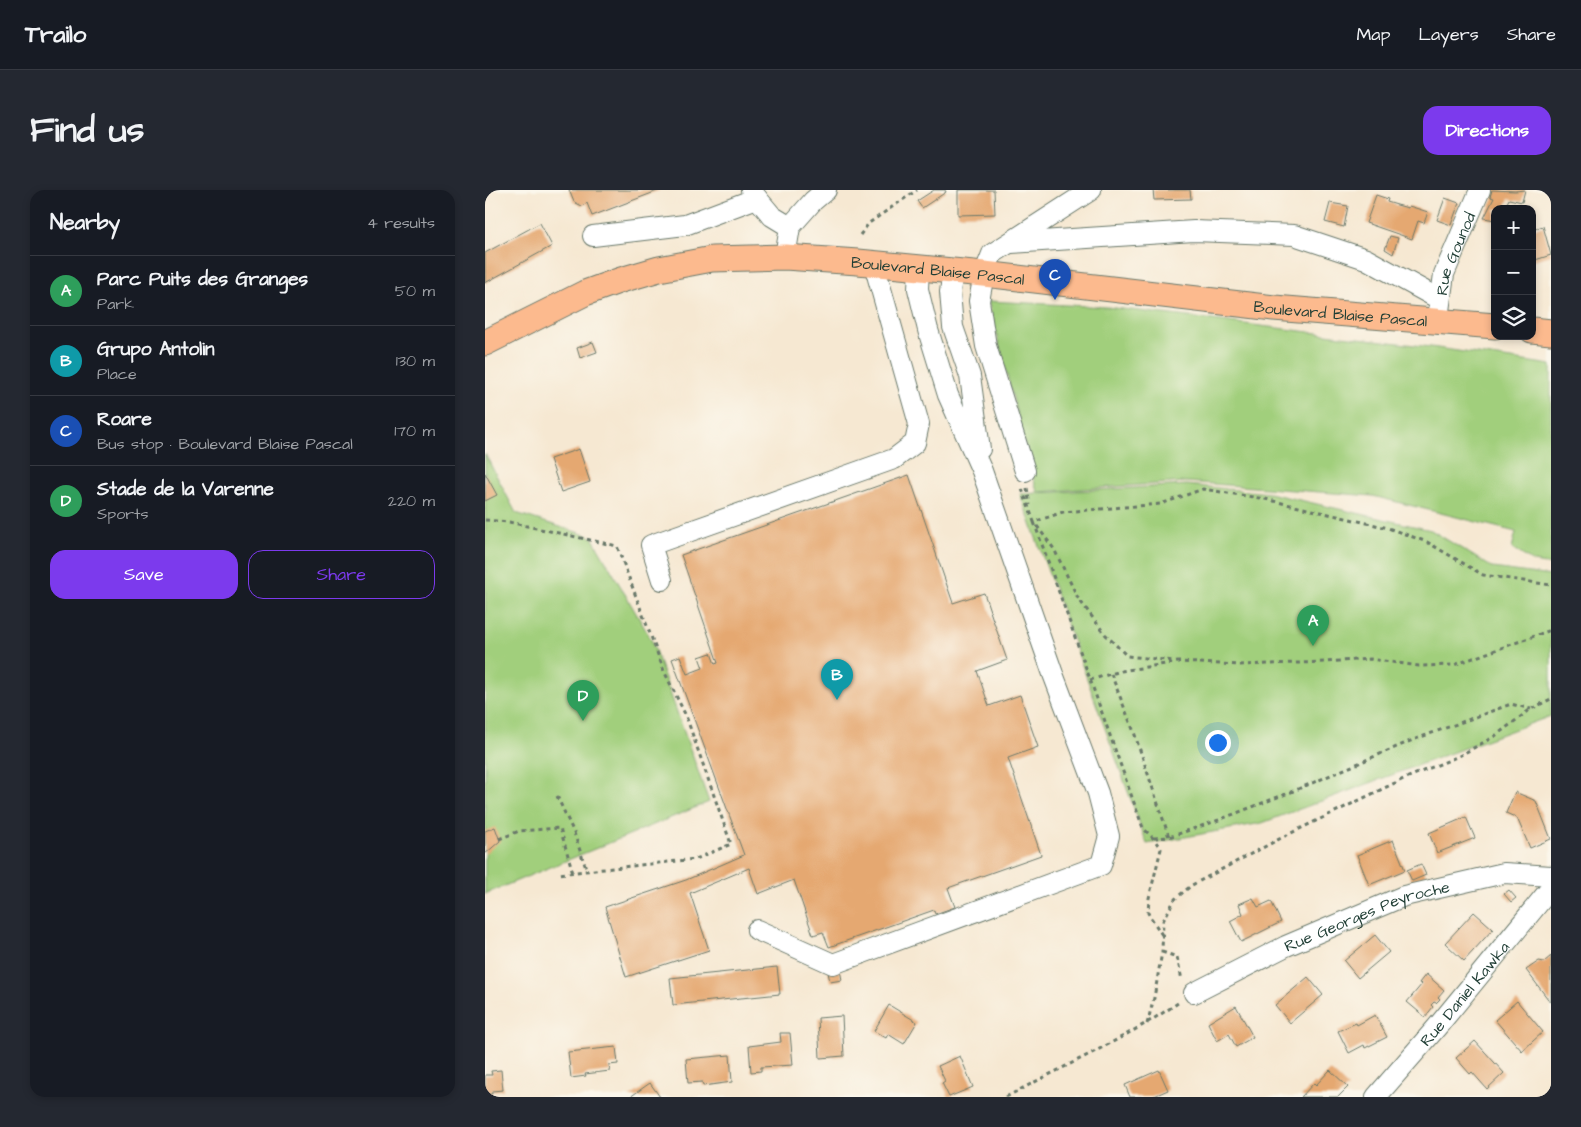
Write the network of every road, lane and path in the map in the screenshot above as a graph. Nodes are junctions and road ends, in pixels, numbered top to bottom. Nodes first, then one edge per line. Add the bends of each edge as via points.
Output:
1 (826, 190) edge
2 (917, 190) edge
3 (1091, 190) edge
4 (1480, 190) edge
5 (754, 194) edge
6 (790, 227) junction
7 (860, 235) dead end
8 (593, 236) dead end
9 (1011, 243) junction
10 (785, 257) junction
11 (874, 264) junction
12 (919, 268) junction
13 (953, 271) junction
14 (984, 274) junction
15 (1439, 309) junction
16 (1491, 325) edge
17 (1536, 330) edge
18 (1551, 332) edge
19 (485, 343) edge
20 (983, 471) junction
21 (1025, 471) dead end
22 (485, 520) edge
23 (1034, 522) junction
24 (662, 580) dead end
25 (1551, 584) edge
26 (1551, 630) edge
27 (1178, 662) junction
28 (1111, 674) junction
29 (1090, 680) junction
30 (1551, 699) edge
31 (1531, 709) junction
32 (557, 796) dead end
33 (1169, 837) junction
34 (1153, 838) junction
35 (499, 839) dead end
36 (587, 871) junction
37 (573, 873) junction
38 (558, 874) dead end
39 (1551, 876) edge
40 (1551, 888) edge
41 (757, 930) dead end
42 (1162, 936) junction
43 (1162, 952) junction
44 (1193, 993) junction
45 (1147, 1024) junction
46 (1005, 1097) edge
47 (1375, 1097) edge

1 - 6 street
2 - 7 path via 869,223
3 - 9 street
4 - 15 street, Rue Gounod via 1444,274
5 - 6 street via 772,216
5 - 8 street via 685,225
6 - 10 street
9 - 14 street via 993,254
9 - 15 street, Boulevard Blaise Pascal via 1195,231 1294,235 1366,259
10 - 11 main road, Boulevard Blaise Pascal
10 - 19 main road, Boulevard Blaise Pascal via 712,259 659,269 585,294
11 - 12 main road, Boulevard Blaise Pascal
11 - 24 street via 919,424 915,443 894,459 651,545
12 - 13 main road, Boulevard Blaise Pascal
12 - 20 street via 918,289 948,396
13 - 14 main road, Boulevard Blaise Pascal
13 - 20 street via 950,292 953,327 970,376
14 - 15 main road, Boulevard Blaise Pascal via 1274,308
14 - 21 street via 979,301 986,346
15 - 16 main road, Boulevard Blaise Pascal
17 - 18 main road
20 - 41 street via 1098,793 1109,836 1101,865 833,964
22 - 36 path via 509,522 617,546 664,671 686,716 731,844 696,859
23 - 25 path via 1063,512 1161,504 1203,490 1265,499 1388,528 1427,542 1483,576
23 - 27 path via 1054,549 1078,598 1105,634 1127,656
23 - 29 path
26 - 27 path via 1454,665 1419,666 1370,659 1240,665
27 - 28 path
28 - 29 path
28 - 33 path
29 - 34 path via 1143,828
30 - 31 path
31 - 33 path via 1511,704
31 - 42 path via 1495,736 1459,756 1399,780 1192,885 1175,898 1163,921
32 - 36 path via 575,833
33 - 34 path
34 - 42 path via 1161,849 1148,914
35 - 37 path via 519,831 560,828
36 - 37 path
37 - 38 path
39 - 44 street, Rue Georges Peyroche via 1504,873 1404,896 1286,946
40 - 47 street, Rue Daniel Kawka
42 - 43 path
43 - 44 path via 1177,958 1180,979
43 - 45 path
44 - 45 path
45 - 46 path

